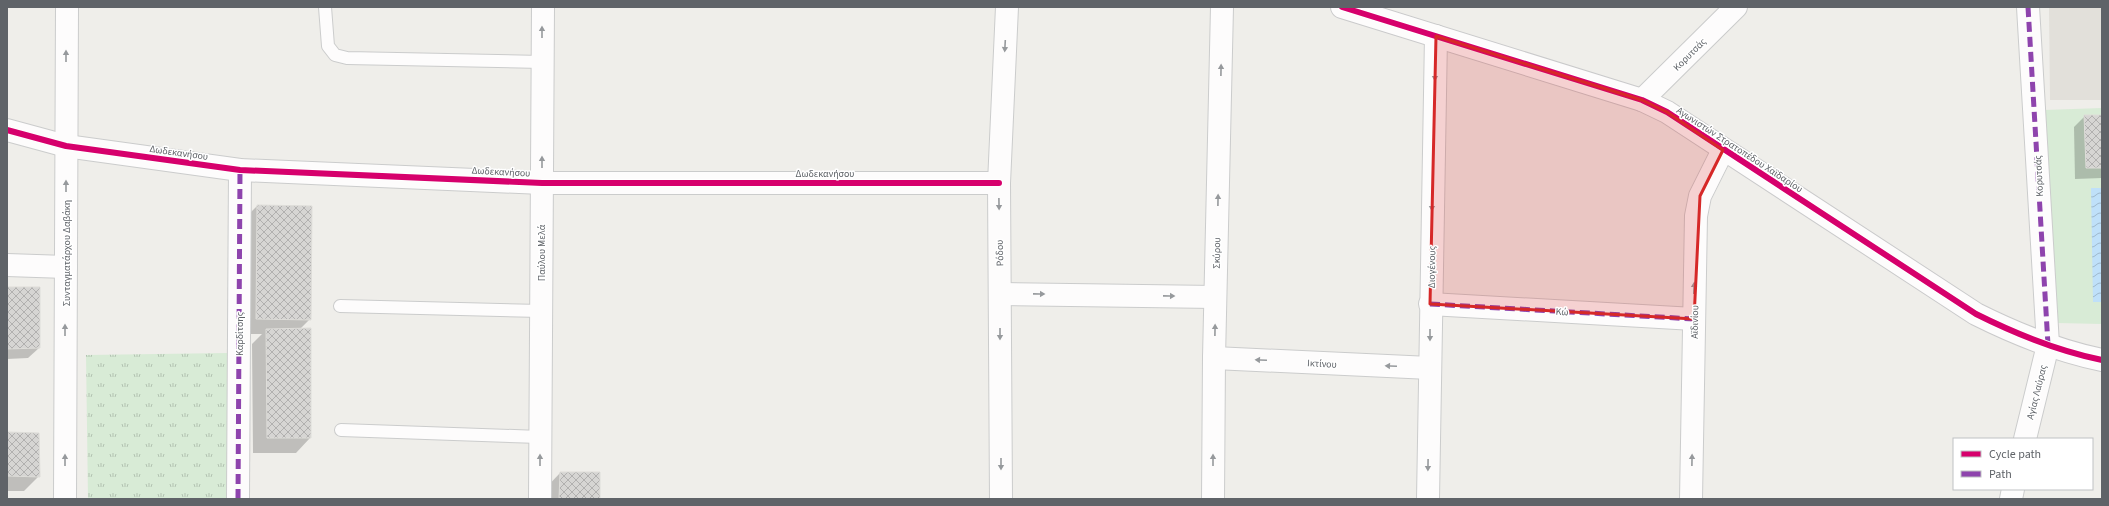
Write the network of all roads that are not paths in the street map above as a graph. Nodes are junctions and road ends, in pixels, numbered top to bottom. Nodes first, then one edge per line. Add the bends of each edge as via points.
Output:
1 (67, 7) edge
2 (326, 7) edge
3 (542, 7) edge
4 (1007, 7) edge
5 (1222, 7) edge
6 (1342, 7) edge
7 (1736, 7) edge
8 (2028, 7) edge
9 (1436, 36) junction
10 (542, 62) junction
11 (1642, 100) junction
12 (7, 130) edge
13 (66, 146) junction
14 (1722, 150) junction
15 (240, 170) junction
16 (542, 183) junction
17 (999, 183) junction
18 (7, 265) edge
19 (66, 268) junction
20 (1000, 294) junction
21 (1215, 297) junction
22 (1430, 304) junction
23 (340, 306) dead end
24 (541, 311) junction
25 (1694, 319) junction
26 (2048, 345) junction
27 (1214, 358) junction
28 (2102, 360) edge
29 (1430, 368) junction
30 (341, 430) dead end
31 (540, 437) junction
32 (2025, 438) edge
33 (65, 499) edge
34 (238, 499) edge
35 (540, 499) edge
36 (1001, 499) edge
37 (1213, 499) edge
38 (1428, 499) edge
39 (1691, 499) edge

13 -> 1 street, Συνταγματάρχου Δαβάκη
2 - 10 lane via 328,46 335,55 347,58
10 -> 3 street, Παύλου Μελά
4 -> 17 street, Ρόδου
21 -> 5 street, Σκύρου
6 - 9 street, Αγωνιστών Στρατοπέδου Χαϊδαρίου
7 - 11 street, Κορυτσάς
8 - 26 street, Κορυτσάς
9 - 11 street, Αγωνιστών Στρατοπέδου Χαϊδαρίου
9 -> 22 street, Διογένους
16 -> 10 street, Παύλου Μελά
11 - 14 street, Αγωνιστών Στρατοπέδου Χαϊδαρίου via 1666,112
12 - 13 street, Δωδεκανήσου
13 - 15 street, Δωδεκανήσου
19 -> 13 street, Συνταγματάρχου Δαβάκη
25 -> 14 street, Αϊδινίου via 1696,216 1700,196
14 - 26 street, Αγωνιστών Στρατοπέδου Χαϊδαρίου via 1976,314
15 - 16 street, Δωδεκανήσου
15 - 34 street, Καρδίτσης
16 - 17 street, Δωδεκανήσου
16 - 24 street, Παύλου Μελά
17 -> 20 street, Ρόδου
18 - 19 street
33 -> 19 street, Συνταγματάρχου Δαβάκη
20 -> 21 street
20 -> 36 street, Ρόδου
27 -> 21 street, Σκύρου
22 - 25 street, Κώ
22 -> 29 street, Διογένους
23 - 24 lane
24 - 31 street, Παύλου Μελά
39 -> 25 street, Αϊδινίου
26 - 28 street, Αγωνιστών Στρατοπέδου Χαϊδαρίου
26 - 32 street, Αγίας Λαύρας
29 -> 27 street, Ικτίνου
37 -> 27 street, Σκύρου
29 -> 38 street, Διογένους
30 - 31 lane
35 -> 31 street, Παύλου Μελά

